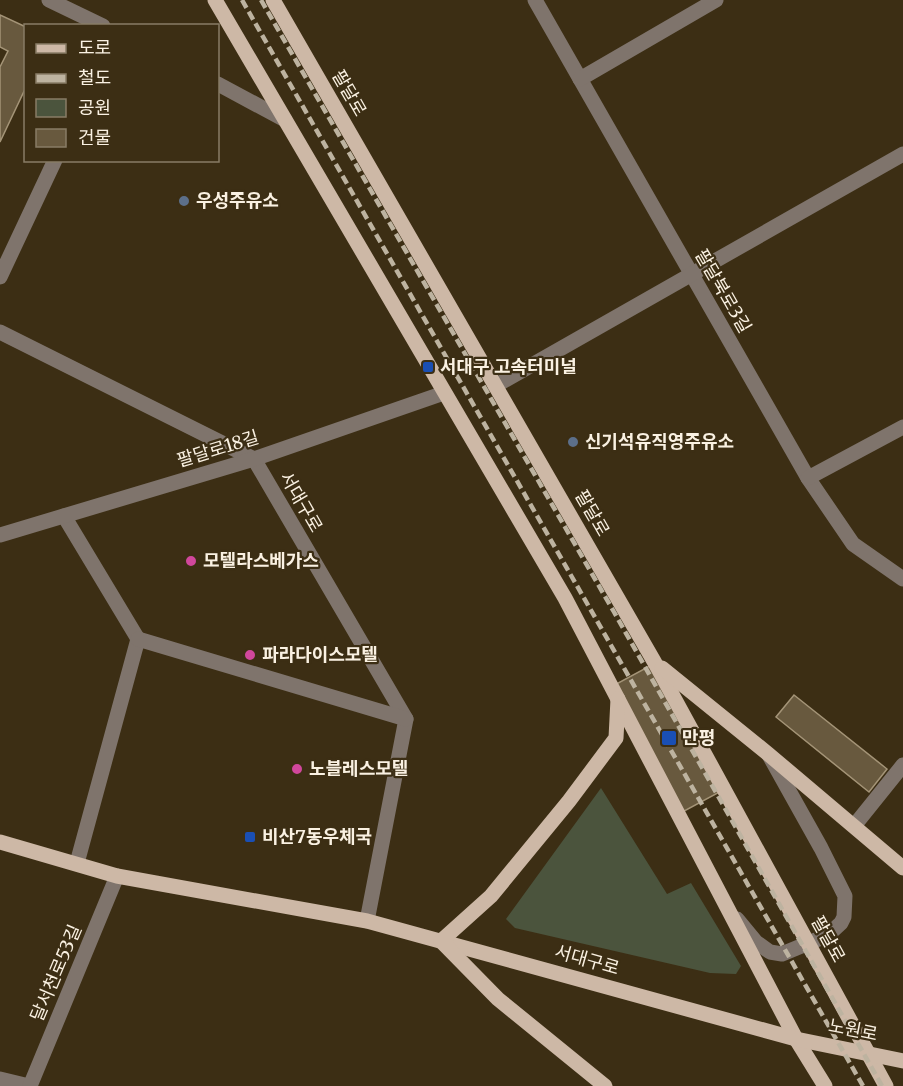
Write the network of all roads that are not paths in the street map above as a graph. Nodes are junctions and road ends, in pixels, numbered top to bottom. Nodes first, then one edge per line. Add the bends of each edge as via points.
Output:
1 (49, 0) edge
2 (214, 0) edge
3 (273, 0) edge
4 (535, 0) edge
5 (716, 0) edge
6 (99, 24) edge
7 (580, 79) junction
8 (219, 85) edge
9 (285, 120) junction
10 (903, 154) edge
11 (54, 162) edge
12 (691, 275) junction
13 (0, 277) edge
14 (0, 332) edge
15 (495, 386) junction
16 (444, 393) junction
17 (903, 427) edge
18 (254, 459) junction
19 (808, 478) junction
20 (63, 516) junction
21 (0, 535) edge
22 (903, 579) edge
23 (138, 639) junction
24 (655, 663) junction
25 (618, 699) junction
26 (406, 719) junction
27 (767, 753) junction
28 (903, 765) edge
29 (854, 826) junction
30 (0, 842) edge
31 (77, 863) junction
32 (903, 868) edge
33 (117, 876) junction
34 (727, 907) junction
35 (367, 921) junction
36 (441, 941) junction
37 (808, 943) junction
38 (796, 1039) junction
39 (867, 1052) junction
40 (903, 1061) edge
41 (0, 1079) edge
42 (29, 1086) edge
43 (605, 1086) edge
44 (825, 1086) edge
45 (886, 1086) edge

1 - 6 street
2 - 9 main road
3 - 15 main road, 팔달로
4 - 7 street, 팔달북로3길
5 - 7 street
7 - 12 street, 팔달북로3길
8 - 9 street
9 - 16 main road
10 - 12 street
11 - 13 street
12 - 15 street
12 - 19 street, 팔달북로3길
14 - 18 street
15 - 24 main road, 팔달로
16 - 18 street, 팔달로18길
16 - 25 main road via 565,598
17 - 19 street
18 - 20 street, 팔달로18길
18 - 26 street, 서대구로
19 - 22 street, 팔달북로3길 via 853,544
20 - 21 street, 팔달로18길
20 - 23 street
23 - 26 street
23 - 31 street
24 - 27 main road
24 - 37 main road, 팔달로
25 - 34 main road
25 - 36 main road via 616,738 491,896
26 - 35 street
27 - 29 main road
27 - 37 street via 845,896 841,923 828,935
28 - 29 street
29 - 32 main road
30 - 31 main road, 서대구로
31 - 33 main road, 서대구로
33 - 35 main road, 서대구로
33 - 42 street, 달서천로53길
34 - 37 street via 756,942 770,952 782,954
34 - 38 main road
35 - 36 main road, 서대구로
36 - 38 main road, 서대구로
36 - 43 main road via 498,999
37 - 39 main road, 팔달로
38 - 39 main road, 노원로
38 - 44 main road
39 - 40 main road, 노원로
39 - 45 main road, 팔달로
41 - 42 street

